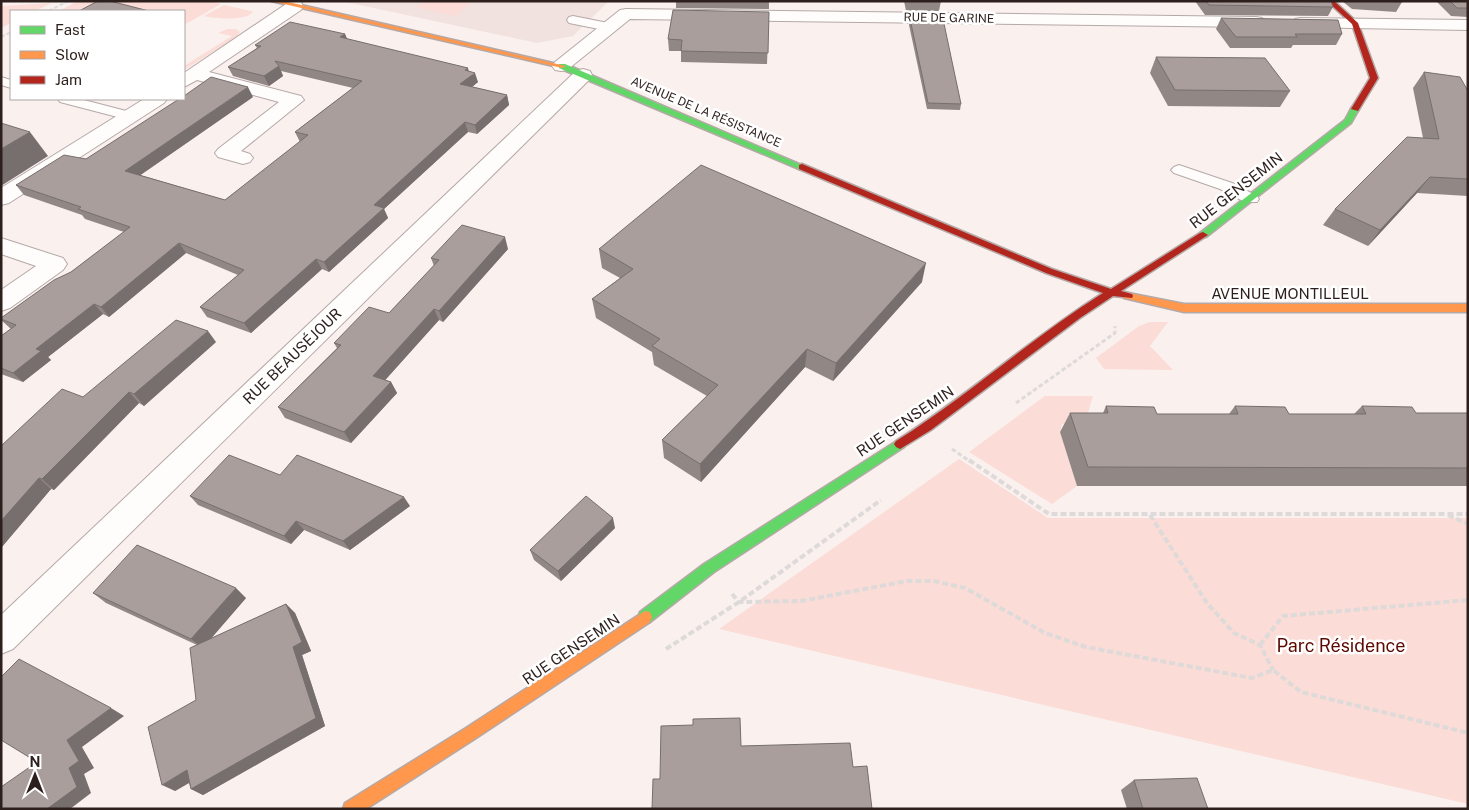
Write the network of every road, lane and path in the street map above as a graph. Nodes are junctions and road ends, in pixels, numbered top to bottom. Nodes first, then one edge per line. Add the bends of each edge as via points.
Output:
1 (68, 1) edge
2 (274, 1) edge
3 (1164, 1) edge
4 (1330, 1) edge
5 (295, 6) junction
6 (51, 10) edge
7 (573, 20) dead end
8 (1180, 20) junction
9 (1355, 24) junction
10 (1468, 25) edge
11 (609, 27) junction
12 (572, 71) junction
13 (189, 78) edge
14 (69, 100) edge
15 (154, 100) edge
16 (129, 116) junction
17 (243, 158) dead end
18 (1179, 170) dead end
19 (1, 198) edge
20 (1251, 199) junction
21 (1, 246) edge
22 (1113, 293) junction
23 (1, 302) edge
24 (1468, 308) edge
25 (1014, 405) dead end
26 (926, 427) junction
27 (959, 443) dead end
28 (952, 448) junction
29 (944, 454) dead end
30 (889, 494) dead end
31 (1445, 514) junction
32 (1468, 514) edge
33 (1150, 515) junction
34 (1468, 524) edge
35 (709, 568) junction
36 (1468, 600) edge
37 (739, 602) junction
38 (1, 638) edge
39 (1260, 645) junction
40 (659, 654) dead end
41 (1273, 670) junction
42 (1468, 733) edge
43 (351, 809) edge

1 - 6 path
2 - 5 street, AVENUE DE LA RÉSISTANCE
3 - 8 street
4 - 9 street, RUE GENSEMIN
5 - 12 street, AVENUE DE LA RÉSISTANCE
5 - 13 street
7 - 11 lane
8 - 9 street, RUE DE GARINE
8 - 11 street, RUE DE GARINE via 626,14
9 - 10 street, RUE DE GARINE
9 - 20 street, RUE GENSEMIN via 1374,78 1348,121
11 - 12 street, RUE DE GARINE
12 - 22 street, AVENUE DE LA RÉSISTANCE via 1049,271
12 - 38 street, RUE BEAUSÉJOUR
13 - 17 street via 294,100 225,153
14 - 16 lane
15 - 16 street
16 - 19 street
18 - 20 lane via 1226,186
20 - 22 street, RUE GENSEMIN via 1212,229
21 - 23 street via 55,264
22 - 24 street, AVENUE MONTILLEUL via 1184,308
22 - 25 path via 1115,333
22 - 26 street, RUE GENSEMIN via 1076,315
26 - 28 path
26 - 35 street, RUE GENSEMIN
27 - 28 path
28 - 29 path
28 - 33 path via 1049,514
30 - 37 path
31 - 32 path
31 - 33 path
31 - 34 path
33 - 39 path via 1207,603 1234,633
35 - 37 path
35 - 43 street, RUE GENSEMIN via 626,631
36 - 39 path via 1283,616
37 - 40 path
37 - 41 path via 801,601 906,581 934,581 965,588 1045,633 1086,647 1252,678
39 - 41 path
41 - 42 path via 1301,692

